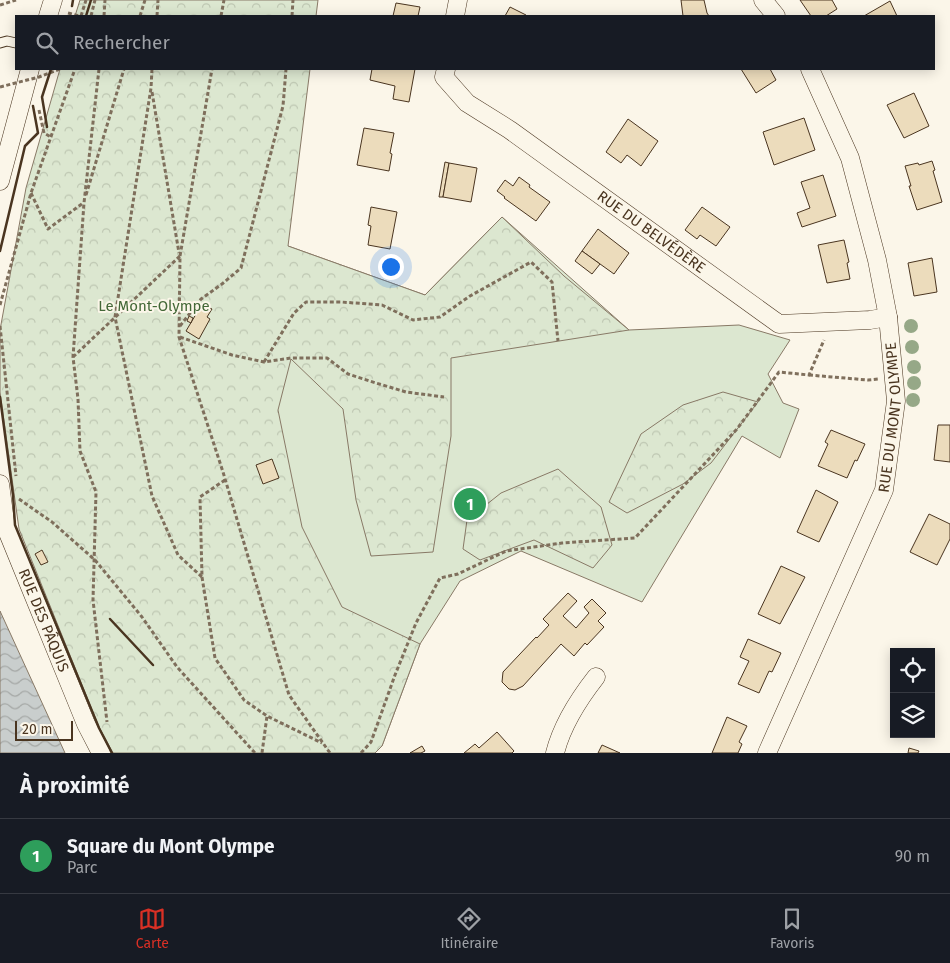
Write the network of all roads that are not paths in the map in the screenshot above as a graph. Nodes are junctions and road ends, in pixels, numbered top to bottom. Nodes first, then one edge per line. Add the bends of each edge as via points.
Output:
1 (53, 0) edge
2 (458, 0) edge
3 (763, 0) edge
4 (48, 15) edge
5 (455, 15) edge
6 (775, 15) edge
7 (0, 43) edge
8 (15, 43) edge
9 (30, 70) edge
10 (446, 70) edge
11 (810, 70) edge
12 (0, 181) edge
13 (888, 317) junction
14 (8, 482) edge
15 (596, 677) dead end
16 (101, 753) edge
17 (555, 753) edge
18 (766, 753) edge

1 - 4 street
2 - 5 street
3 - 6 street
7 - 8 lane
9 - 12 street
10 - 13 street, RUE DU BELVÉDÈRE via 444,77 467,103 510,130 779,324
11 - 13 street, RUE DU MONT OLYMPE via 850,158 877,260
13 - 18 street, RUE DU MONT OLYMPE via 896,400 884,490
14 - 16 street, RUE DES PÂQUIS via 6,528 86,724
15 - 17 street via 578,700

